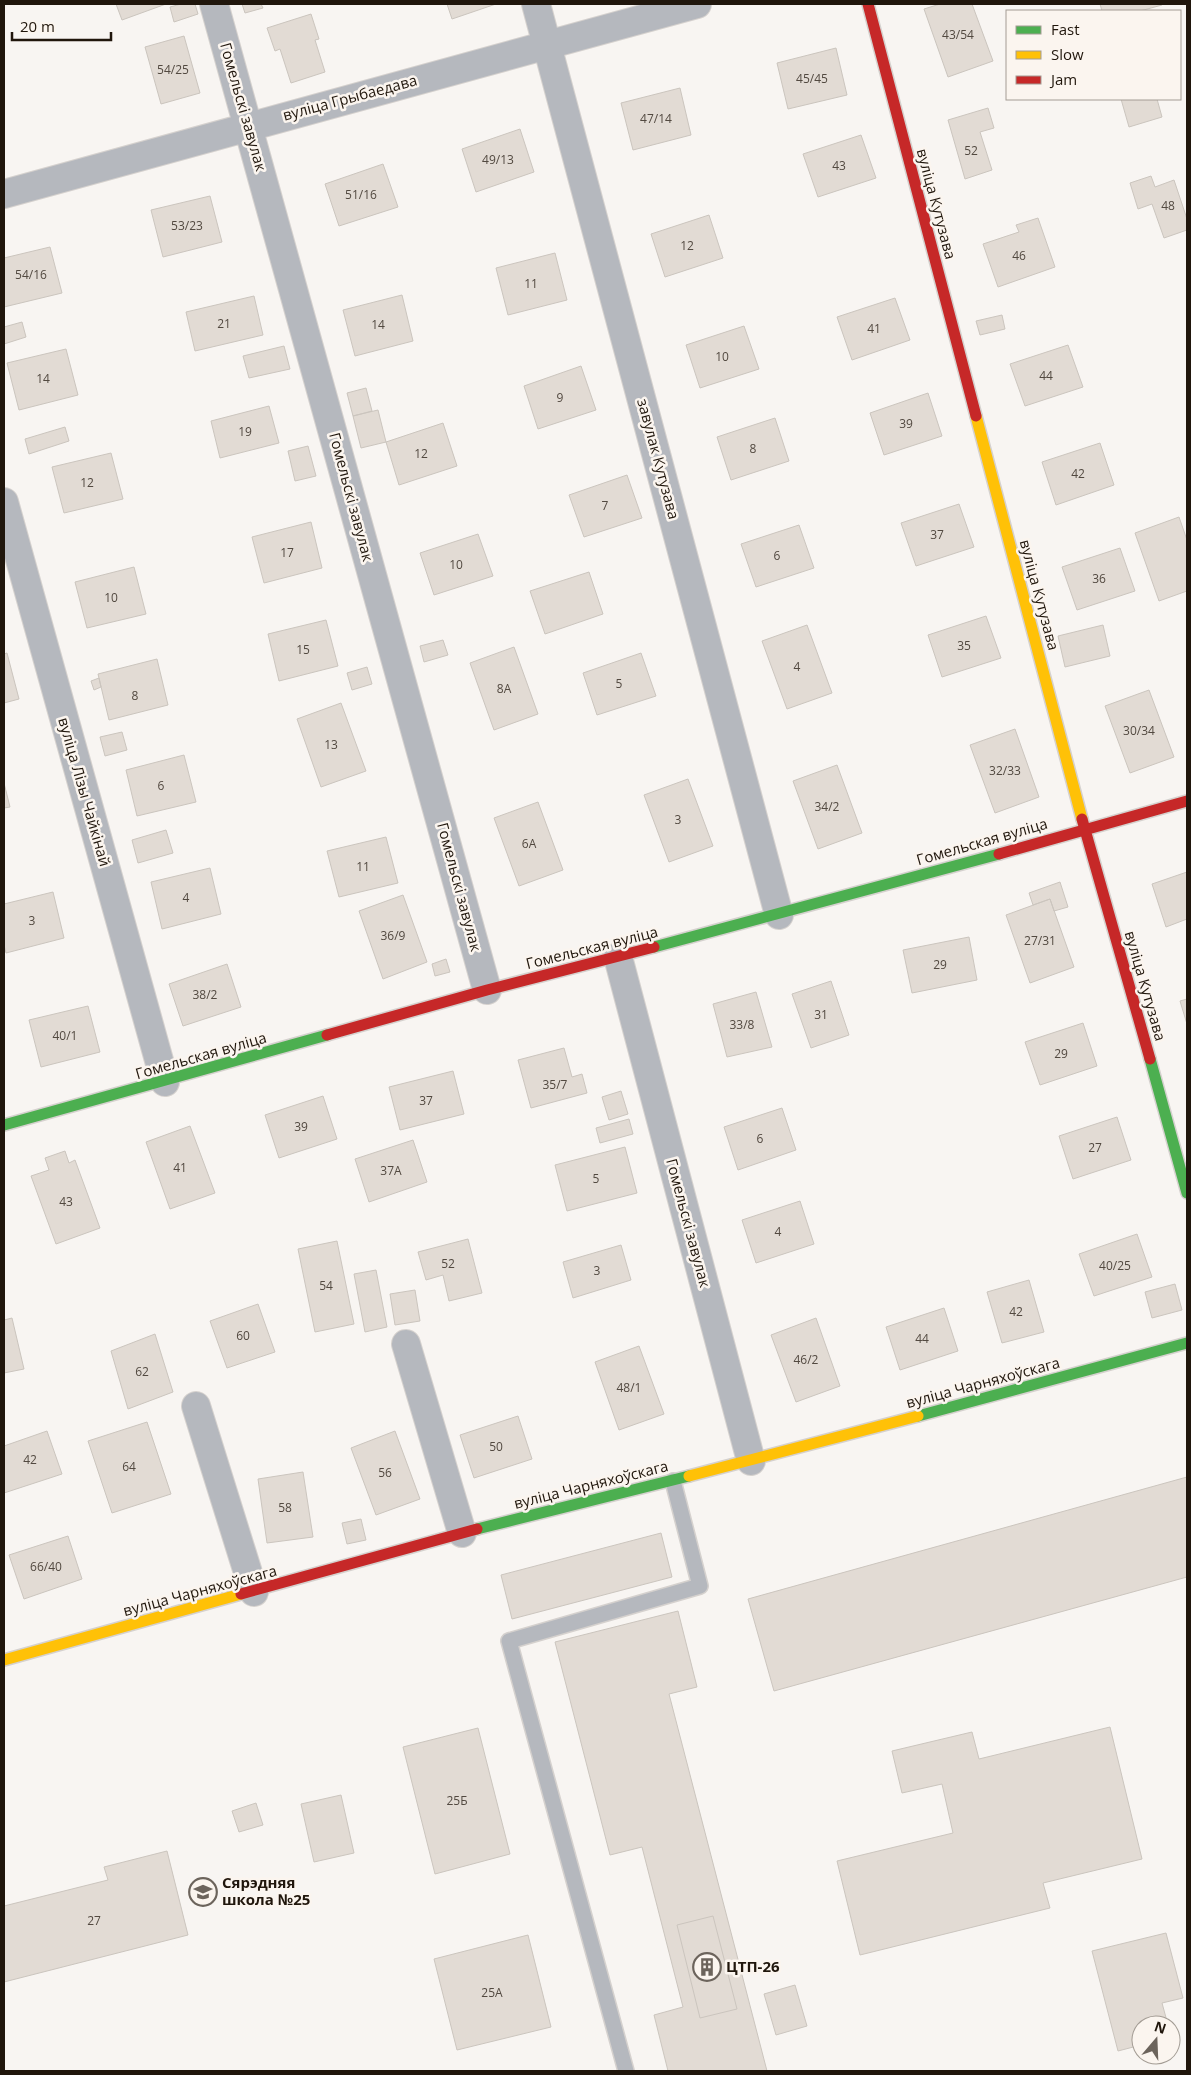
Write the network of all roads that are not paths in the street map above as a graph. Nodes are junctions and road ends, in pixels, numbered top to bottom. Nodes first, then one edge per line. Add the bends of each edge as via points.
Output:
1 (214, 4) edge
2 (536, 4) edge
3 (697, 4) edge
4 (868, 4) edge
5 (547, 45) junction
6 (248, 125) junction
7 (4, 194) edge
8 (4, 502) edge
9 (1187, 801) edge
10 (1085, 829) junction
11 (780, 915) junction
12 (618, 957) junction
13 (487, 990) junction
14 (165, 1082) junction
15 (4, 1126) edge
16 (1187, 1193) edge
17 (1187, 1343) edge
18 (406, 1344) dead end
19 (196, 1406) dead end
20 (751, 1460) junction
21 (673, 1481) junction
22 (462, 1533) junction
23 (254, 1592) junction
24 (4, 1660) edge
25 (626, 2071) edge

1 - 6 street, Гомельскі завулак
2 - 5 street, завулак Кутузава
3 - 5 street, вуліца Грыбаедава
4 - 10 street, вуліца Кутузава
5 - 6 street, вуліца Грыбаедава
5 - 11 street, завулак Кутузава
6 - 7 street, вуліца Грыбаедава
6 - 13 street, Гомельскі завулак
8 - 14 street, вуліца Лізы Чайкінай
9 - 10 street, Гомельская вуліца
10 - 11 street, Гомельская вуліца
10 - 16 street, вуліца Кутузава
11 - 12 street, Гомельская вуліца
12 - 13 street, Гомельская вуліца
12 - 20 street, Гомельскі завулак
13 - 14 street, Гомельская вуліца
14 - 15 street, Гомельская вуліца
17 - 20 street, вуліца Чарняхоўскага
18 - 22 street
19 - 23 street
20 - 21 street, вуліца Чарняхоўскага
21 - 22 street, вуліца Чарняхоўскага
21 - 25 lane via 700,1586 509,1641
22 - 23 street, вуліца Чарняхоўскага
23 - 24 street, вуліца Чарняхоўскага

